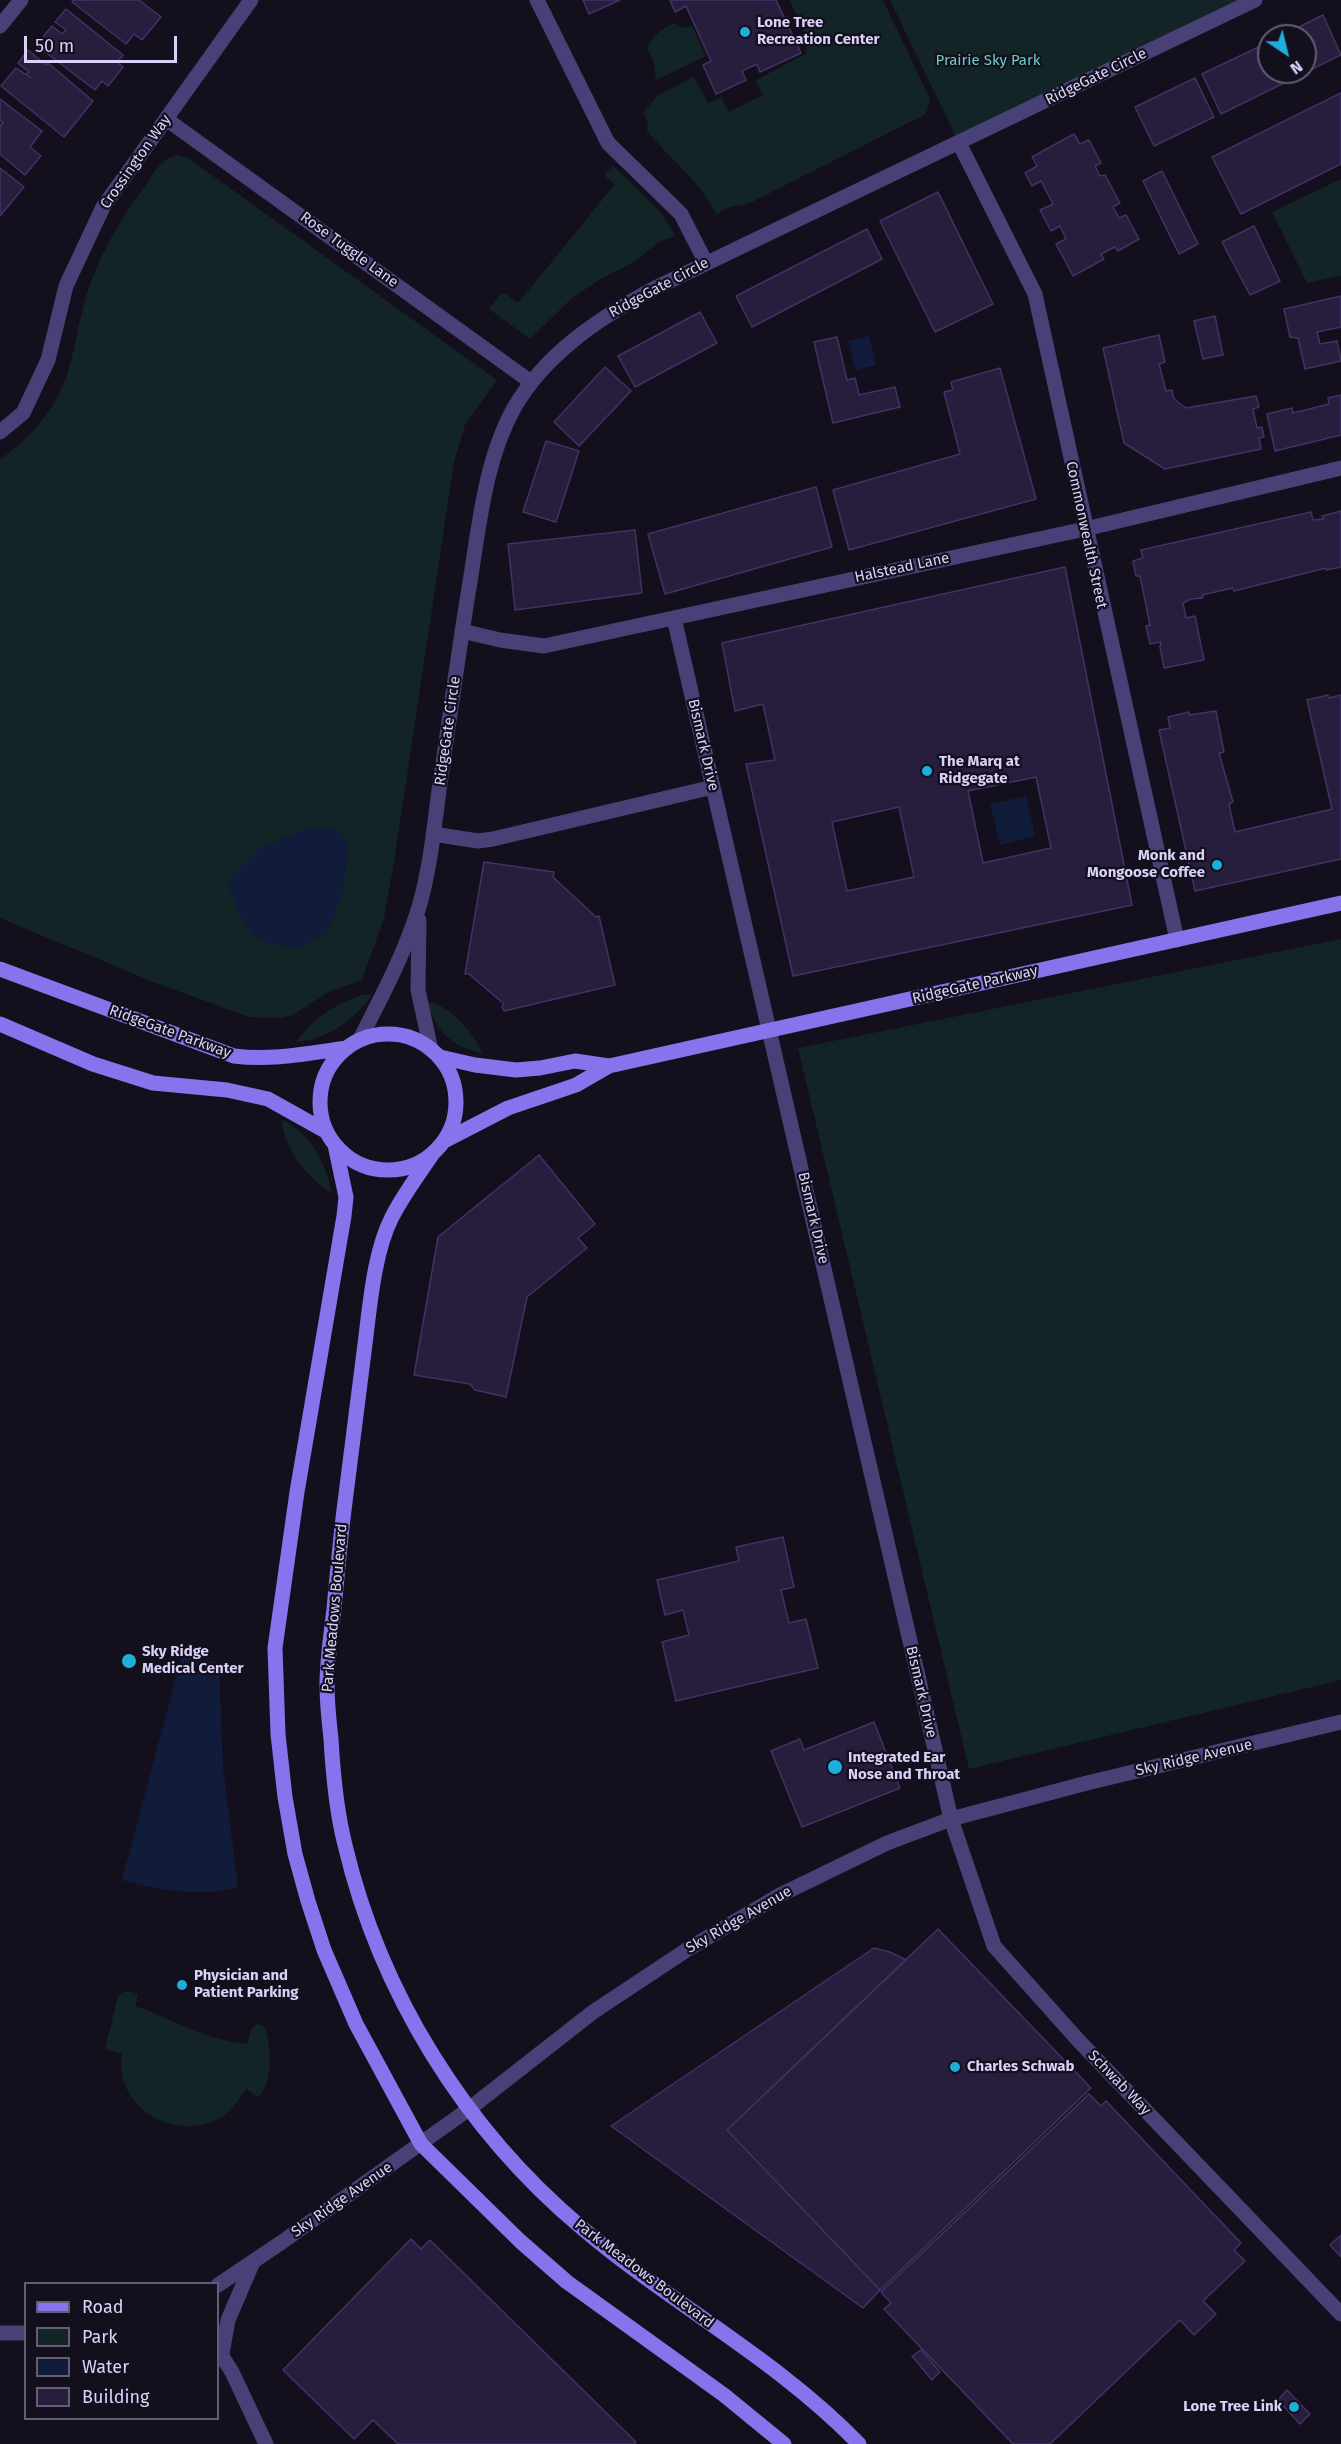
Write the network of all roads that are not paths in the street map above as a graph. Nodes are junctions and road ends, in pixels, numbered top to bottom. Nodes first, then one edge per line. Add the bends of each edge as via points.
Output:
1 (21, 0) edge
2 (251, 0) edge
3 (537, 0) edge
4 (1255, 0) edge
5 (0, 26) edge
6 (166, 119) junction
7 (959, 143) junction
8 (706, 263) junction
9 (531, 382) junction
10 (0, 432) edge
11 (1341, 468) edge
12 (1085, 529) junction
13 (674, 618) junction
14 (462, 631) junction
15 (713, 787) junction
16 (433, 834) junction
17 (1341, 903) edge
18 (420, 905) junction
19 (1177, 940) junction
20 (0, 969) edge
21 (0, 1024) edge
22 (770, 1031) junction
23 (360, 1039) junction
24 (347, 1048) junction
25 (435, 1054) junction
26 (609, 1066) junction
27 (331, 1138) junction
28 (444, 1141) junction
29 (433, 1153) junction
30 (1341, 1722) edge
31 (951, 1819) junction
32 (469, 2109) junction
33 (421, 2144) junction
34 (253, 2262) junction
35 (219, 2284) edge
36 (1341, 2314) edge
37 (0, 2333) edge
38 (24, 2334) edge
39 (220, 2352) edge
40 (266, 2444) edge
41 (784, 2444) edge
42 (859, 2444) edge

1 - 5 street
2 - 6 street, Crossington Way
3 - 8 street via 608,143 681,214
4 - 7 street, RidgeGate Circle
6 - 9 street, Rose Tuggle Lane
6 - 10 street, Crossington Way via 103,207 66,286 48,360 23,413
7 - 8 street, RidgeGate Circle
7 - 12 street, Commonwealth Street via 1035,294
8 - 9 street, RidgeGate Circle via 615,309 573,340
9 - 14 street, RidgeGate Circle via 513,409 488,481
11 - 12 street, Halstead Lane
12 - 13 street, Halstead Lane
12 - 19 street, Commonwealth Street
13 - 14 street, Halstead Lane via 544,646
13 - 15 street, Bismark Drive
14 - 16 street, RidgeGate Circle
15 - 16 street via 493,839 478,841
15 - 22 street, Bismark Drive
16 - 18 street, RidgeGate Circle
17 - 19 main road, RidgeGate Parkway
18 - 23 street, RidgeGate Circle via 396,968
18 - 25 street, RidgeGate Circle via 418,990
19 - 22 main road, RidgeGate Parkway
20 - 24 main road, RidgeGate Parkway via 234,1056 272,1059
21 - 27 main road, RidgeGate Parkway via 93,1064 153,1083 227,1090 268,1099
22 - 26 main road, RidgeGate Parkway
22 - 31 street, Bismark Drive
23 - 24 main road, RidgeGate Parkway
23 - 25 main road, RidgeGate Parkway via 407,1036 422,1042
24 - 27 main road, RidgeGate Parkway via 327,1071 322,1086 320,1102
25 - 26 main road, RidgeGate Parkway via 475,1065 516,1070 575,1062
25 - 28 main road, RidgeGate Parkway via 452,1079 456,1095 456,1111
26 - 28 main road, RidgeGate Parkway via 576,1085 508,1108
27 - 29 main road, RidgeGate Parkway via 346,1156 375,1168 406,1167
27 - 33 main road via 346,1197 283,1583 276,1648 278,1734 295,1854 321,1940 356,2024
28 - 29 main road, RidgeGate Parkway
29 - 32 main road, Park Meadows Boulevard via 391,1218 369,1307 336,1570 327,1686 335,1790 344,1843 371,1932 420,2036
30 - 31 street, Sky Ridge Avenue
31 - 32 street, Sky Ridge Avenue via 888,1843 780,1895 688,1949 593,2013
31 - 36 street, Schwab Way via 994,1946 1078,2040
32 - 33 street, Sky Ridge Avenue
32 - 42 main road, Park Meadows Boulevard via 517,2167 579,2227 754,2355
33 - 34 street, Sky Ridge Avenue
33 - 41 main road via 567,2282 724,2395
34 - 35 street, Sky Ridge Avenue
34 - 39 street via 228,2320
37 - 38 street
39 - 40 street

